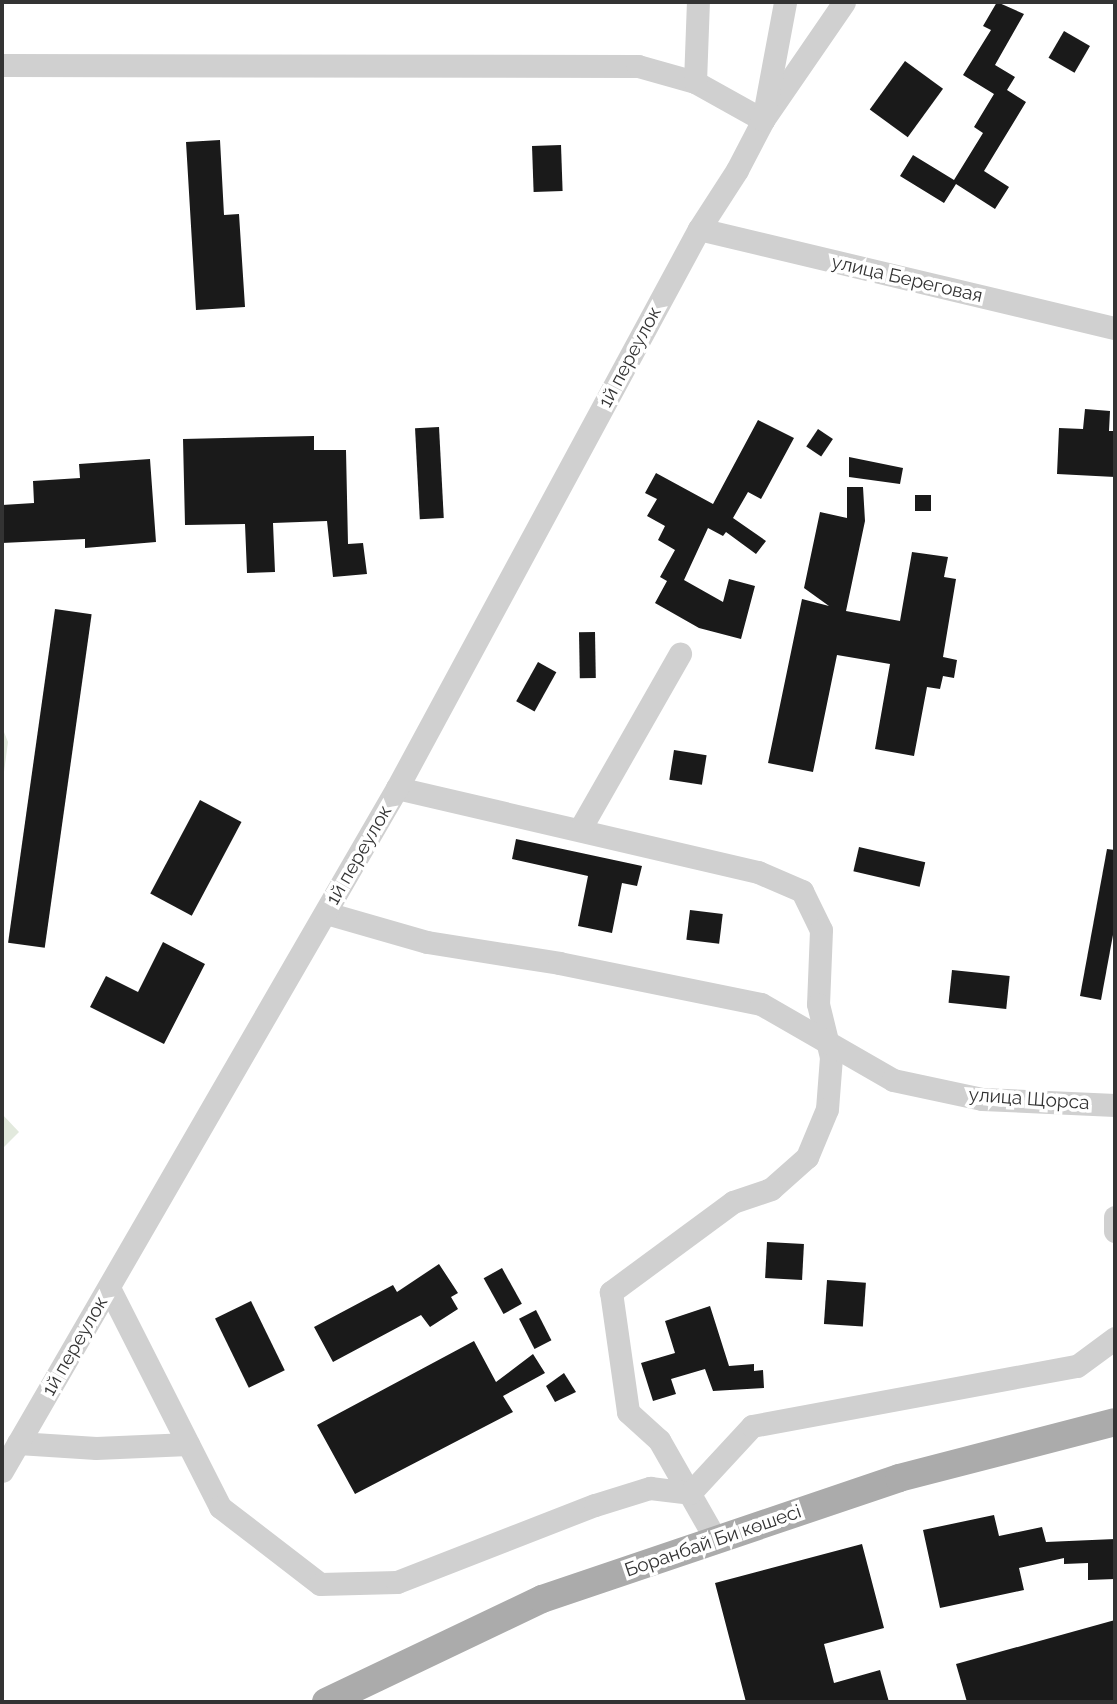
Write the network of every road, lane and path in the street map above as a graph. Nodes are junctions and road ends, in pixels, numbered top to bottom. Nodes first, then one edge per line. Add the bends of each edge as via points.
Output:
1 (698, 2) edge
2 (785, 2) edge
3 (844, 2) edge
4 (2, 65) edge
5 (695, 82) junction
6 (763, 120) junction
7 (699, 229) junction
8 (1115, 328) edge
9 (680, 654) dead end
10 (397, 788) junction
11 (580, 830) junction
12 (326, 913) junction
13 (830, 1042) junction
14 (1115, 1105) edge
15 (1115, 1216) edge
16 (1115, 1231) edge
17 (109, 1288) junction
18 (1115, 1338) edge
19 (1115, 1358) edge
20 (1077, 1366) junction
21 (1115, 1422) edge
22 (18, 1443) junction
23 (188, 1444) junction
24 (2, 1471) edge
25 (690, 1493) junction
26 (716, 1540) junction
27 (336, 1700) edge

1 - 5 street
2 - 6 street
3 - 6 street
4 - 5 street via 638,66
5 - 6 street
6 - 7 street, 1й переулок
7 - 8 street, улица Береговая
7 - 10 street, 1й переулок
9 - 11 street
10 - 11 street
10 - 12 street, 1й переулок
11 - 13 street via 758,872 802,891 821,930 818,1004
12 - 13 street, улица Щорса via 427,942 761,1004
12 - 17 street, 1й переулок
13 - 14 street, улица Щорса via 893,1080 982,1099
13 - 25 street via 827,1109 807,1157 771,1189 733,1202 611,1292 628,1412 659,1440
15 - 16 street
17 - 22 street, 1й переулок
17 - 23 street
18 - 20 street
19 - 20 street
20 - 25 street via 752,1426
21 - 26 main road, Боранбай Би көшесі via 899,1478
22 - 23 street via 96,1448
22 - 24 street, 1й переулок
23 - 25 street via 220,1507 320,1584 397,1582 617,1498 650,1488
25 - 26 street
26 - 27 main road, Боранбай Би көшесі via 542,1600

